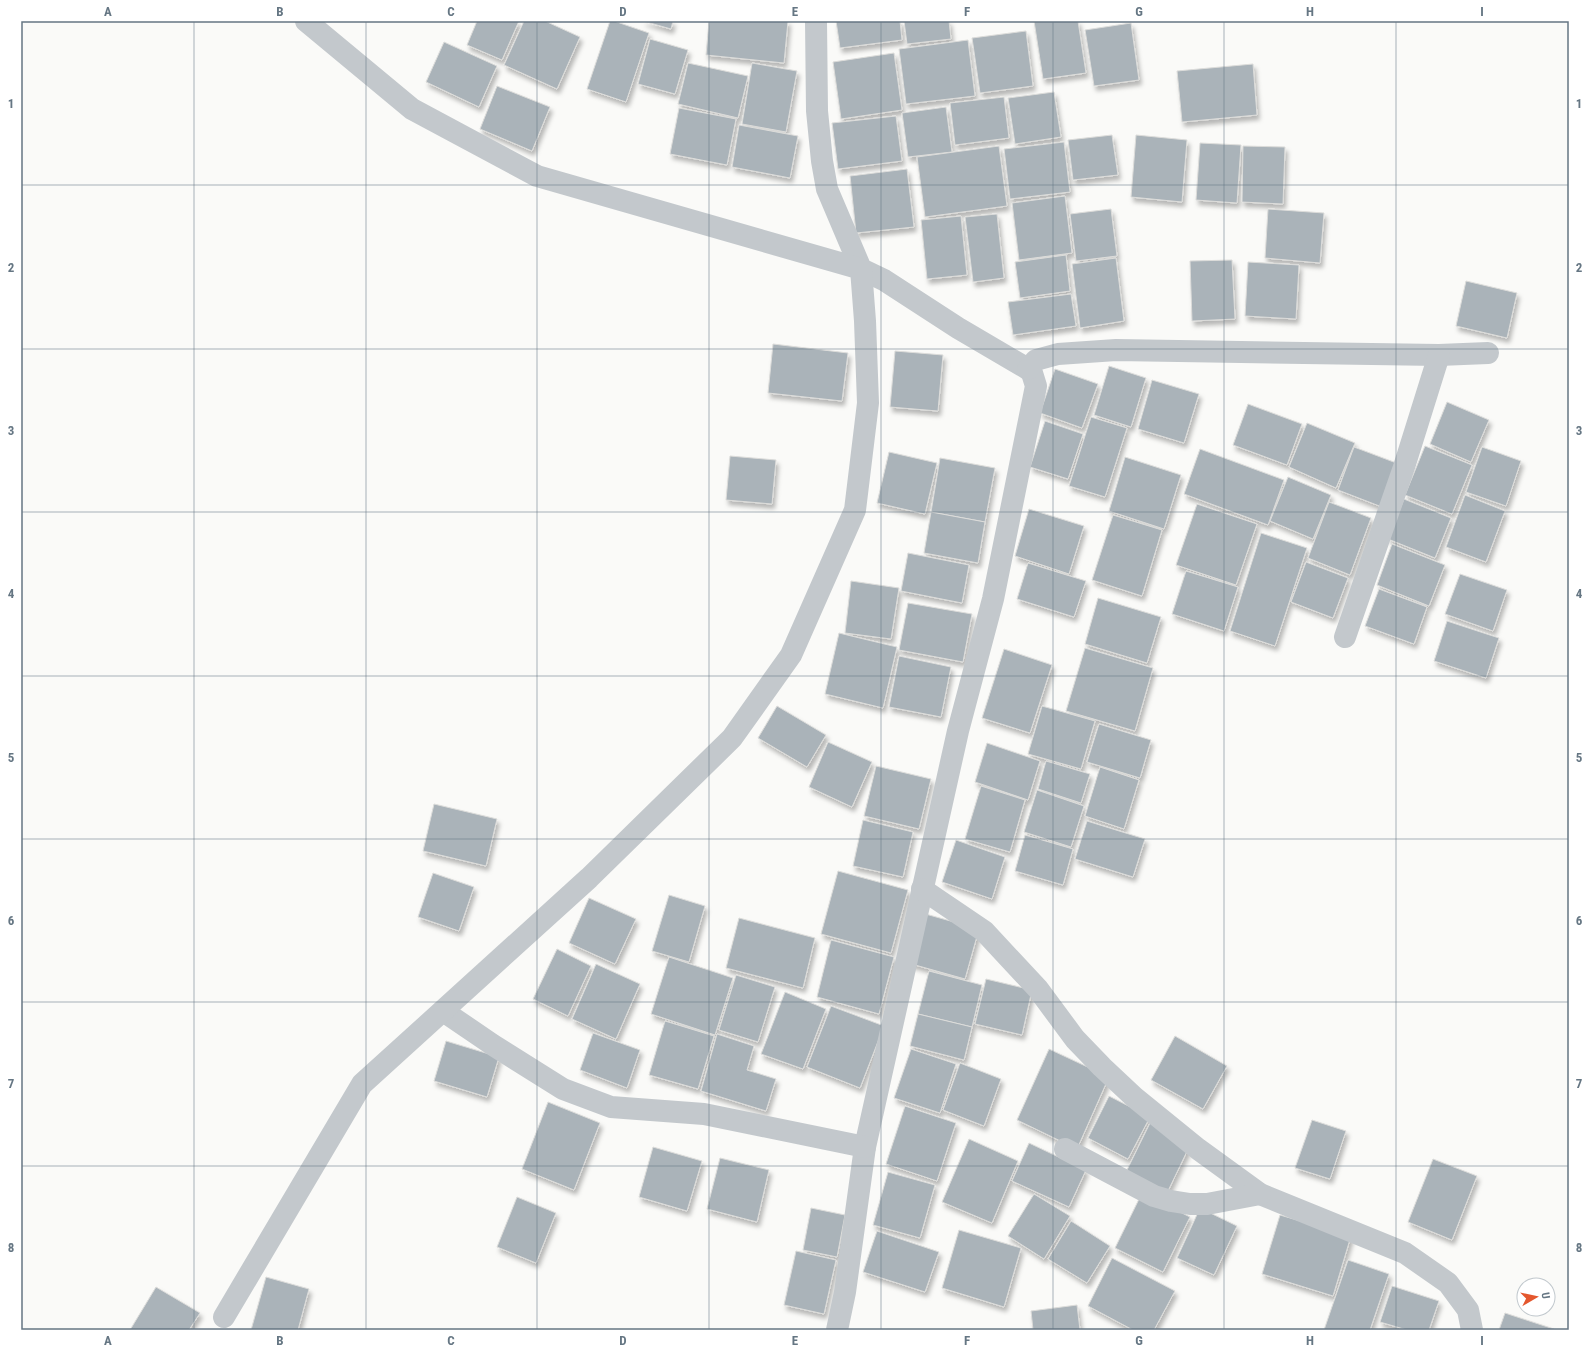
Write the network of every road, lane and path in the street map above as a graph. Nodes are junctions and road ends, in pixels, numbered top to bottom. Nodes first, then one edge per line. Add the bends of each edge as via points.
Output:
1 (306, 21) edge
2 (816, 21) edge
3 (861, 269) junction
4 (1488, 353) dead end
5 (1439, 355) junction
6 (1028, 369) junction
7 (1345, 637) dead end
8 (922, 888) junction
9 (443, 1011) junction
10 (866, 1147) junction
11 (1065, 1149) dead end
12 (1260, 1194) junction
13 (224, 1317) dead end
14 (836, 1330) edge
15 (1472, 1330) edge

1 - 3 street via 412,109 537,176
2 - 3 street via 817,111 827,189
3 - 6 street via 884,280
3 - 9 street via 868,403 855,510 791,655 732,738 589,878
4 - 5 street
5 - 6 street via 1116,350 1058,354 1036,360
5 - 7 street via 1404,467
6 - 8 street via 1036,386 1019,474 993,599 958,731
8 - 10 street
8 - 12 street via 984,931 1038,989 1075,1039 1134,1097 1198,1149
9 - 10 street via 562,1089 611,1107 704,1114
9 - 13 street via 362,1084
10 - 14 street via 845,1292
11 - 12 street via 1154,1196 1171,1201 1207,1204
12 - 15 street via 1405,1253 1448,1283 1468,1310

